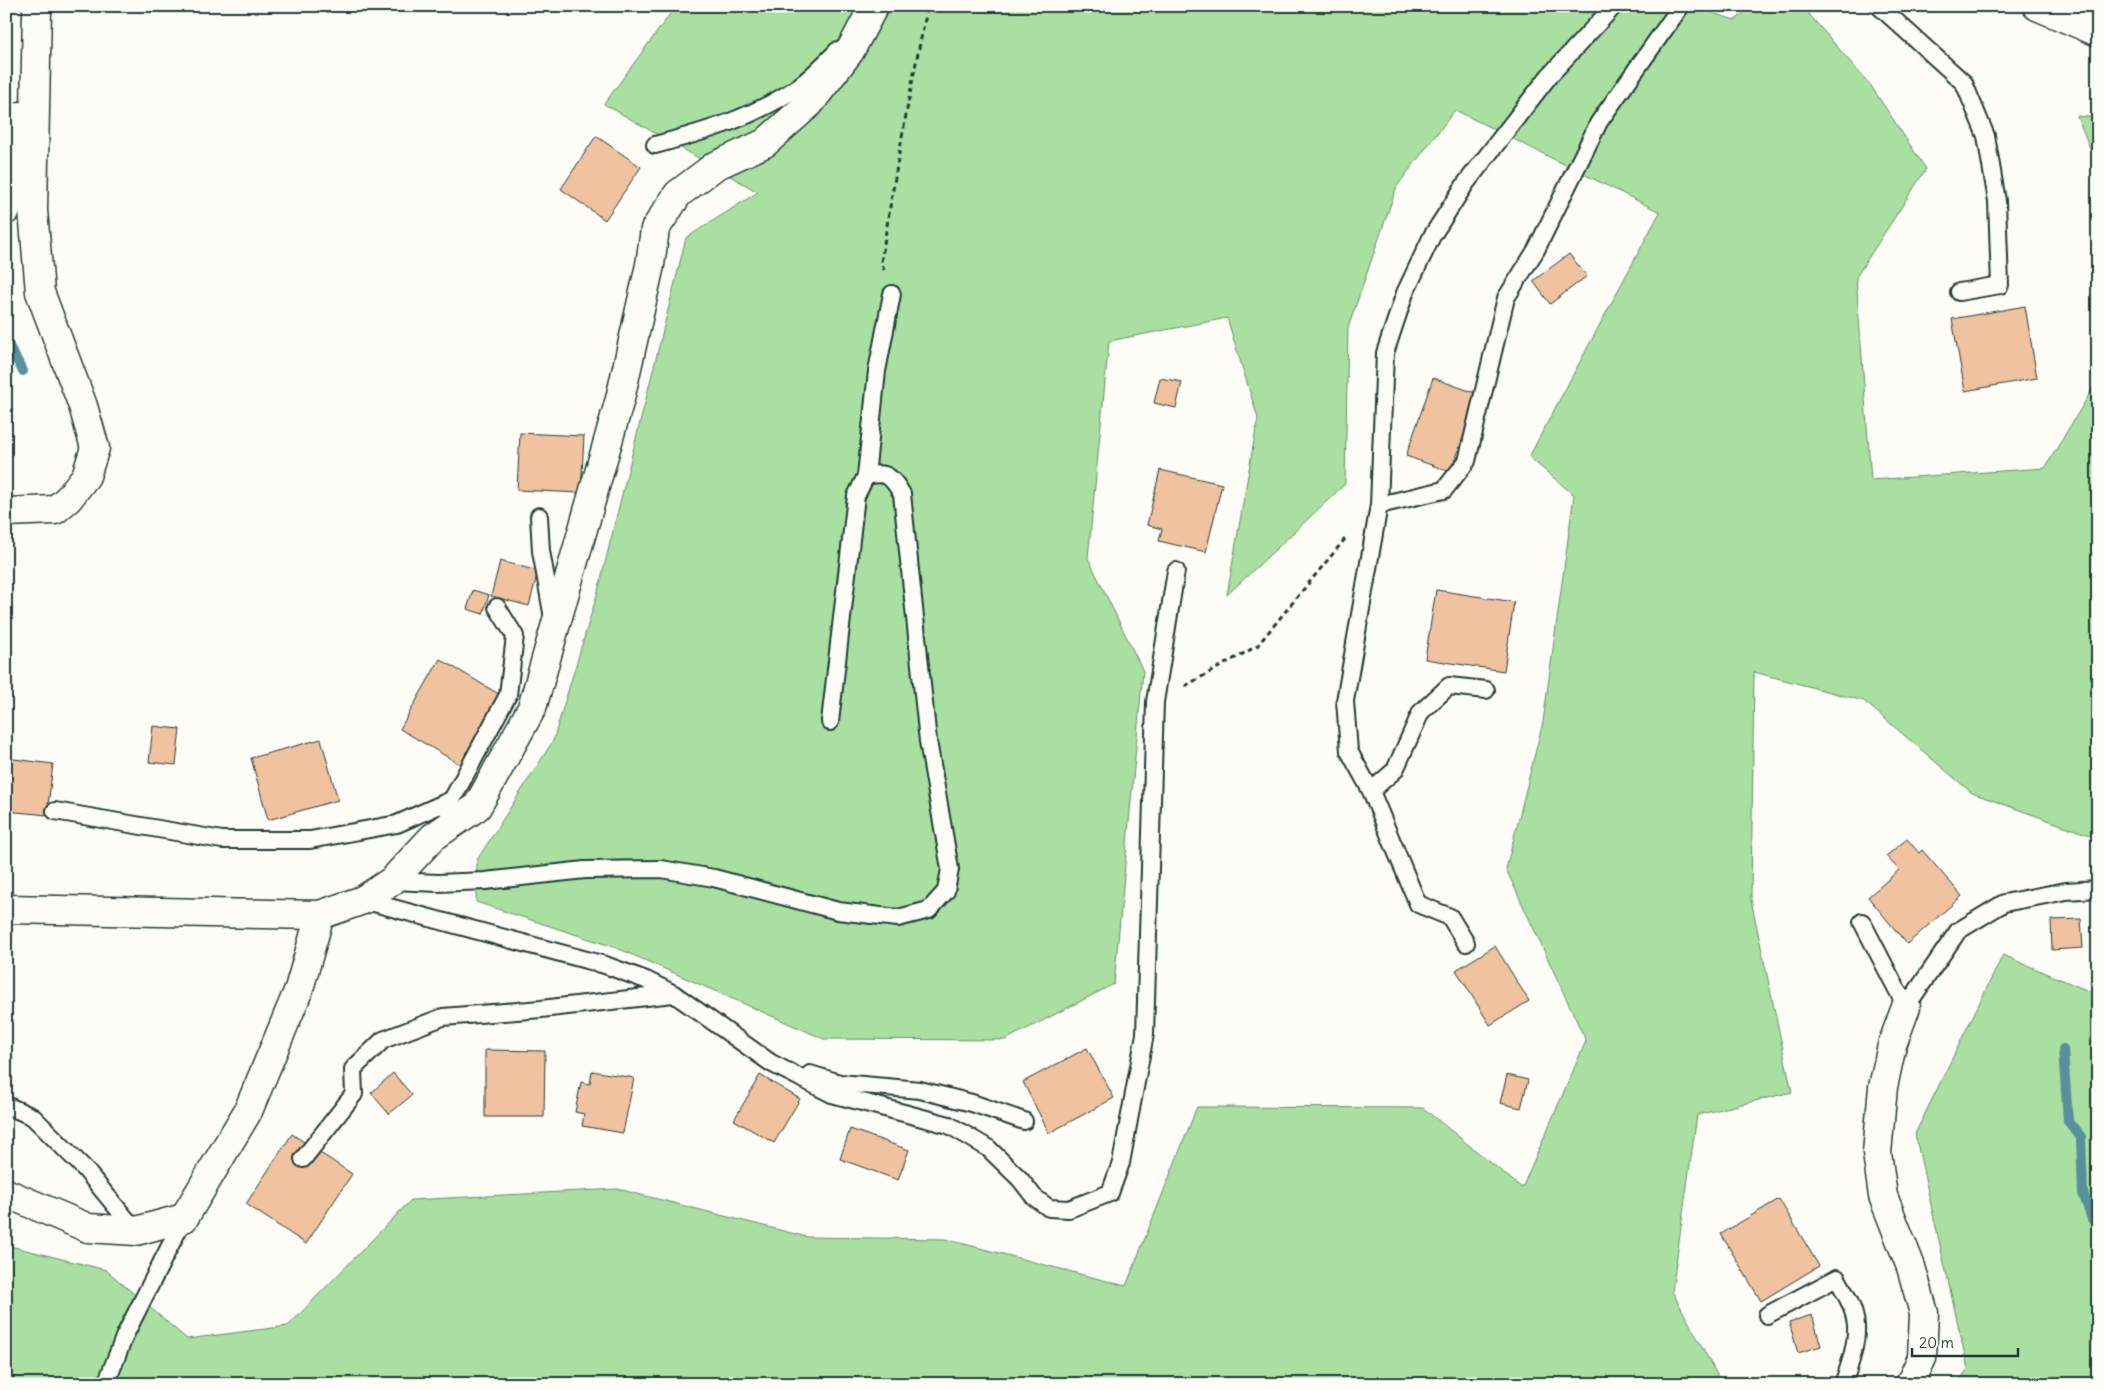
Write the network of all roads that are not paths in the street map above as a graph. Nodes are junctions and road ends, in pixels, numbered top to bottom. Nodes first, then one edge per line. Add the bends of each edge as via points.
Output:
1 (1614, 6) edge
2 (1681, 6) edge
3 (1880, 6) edge
4 (2037, 6) edge
5 (37, 8) edge
6 (872, 11) edge
7 (2098, 32) edge
8 (655, 145) dead end
9 (6, 210) edge
10 (1959, 292) dead end
11 (892, 294) road end
12 (866, 476) junction
13 (1379, 505) junction
14 (6, 512) edge
15 (539, 516) dead end
16 (1176, 571) dead end
17 (497, 606) dead end
18 (554, 627) junction
19 (1486, 690) dead end
20 (830, 722) dead end
21 (1372, 792) junction
22 (451, 800) junction
23 (56, 811) dead end
24 (433, 837) junction
25 (392, 881) junction
26 (2098, 889) edge
27 (363, 900) junction
28 (6, 909) edge
29 (320, 915) junction
30 (1862, 922) dead end
31 (1466, 943) dead end
32 (674, 994) junction
33 (1906, 1007) junction
34 (771, 1063) junction
35 (6, 1105) edge
36 (1024, 1121) dead end
37 (303, 1159) dead end
38 (6, 1193) edge
39 (184, 1218) junction
40 (136, 1231) junction
41 (1766, 1315) dead end
42 (106, 1384) edge
43 (1843, 1384) edge
44 (1910, 1384) edge

1 - 13 lane via 1549,76 1466,183 1432,236 1405,293 1385,353
2 - 13 lane via 1599,122 1536,250 1506,298 1467,461 1444,490
3 - 10 lane via 1964,83 1986,136 1997,202 2000,286
4 - 7 street
5 - 9 street
5 - 14 street via 33,210 40,292 83,406 95,448 86,476 68,500 55,510
6 - 8 lane via 837,51 799,86 763,108 707,131
6 - 18 street via 850,51 810,103 765,143 715,166 678,194 655,229 620,399
11 - 12 lane via 877,371
12 - 20 lane via 856,496
12 - 25 lane via 879,473 892,478 902,494 928,741 950,869 946,891 929,910 898,918 838,911 714,878 661,869 586,870 485,881
13 - 21 lane via 1345,701 1349,751
15 - 18 lane via 541,551
16 - 34 lane via 1155,702 1145,1034 1121,1163 1110,1193 1069,1209 1049,1208 1034,1197 988,1148 949,1125 832,1094
17 - 22 lane via 515,636 508,695
18 - 24 street via 532,708 477,807
19 - 21 lane via 1449,686 1421,712 1395,770
21 - 31 lane via 1418,904 1450,917
22 - 23 lane via 397,824 310,840 222,840
22 - 24 lane
24 - 25 street
25 - 27 street
26 - 33 lane via 2066,891 2004,903 1958,932
27 - 29 street
27 - 32 lane via 605,965
28 - 29 street
29 - 39 street via 299,989 248,1111
30 - 33 lane
32 - 34 lane
32 - 37 lane via 443,1017 383,1040 353,1069 354,1094
33 - 44 street via 1892,1046 1883,1086 1877,1153 1883,1196 1911,1267 1924,1313 1922,1358
34 - 36 lane via 840,1083 920,1090
35 - 40 lane via 33,1117 84,1168
38 - 40 street via 88,1228
39 - 40 street
39 - 42 lane via 125,1335
41 - 43 lane via 1837,1278 1850,1303 1856,1326

